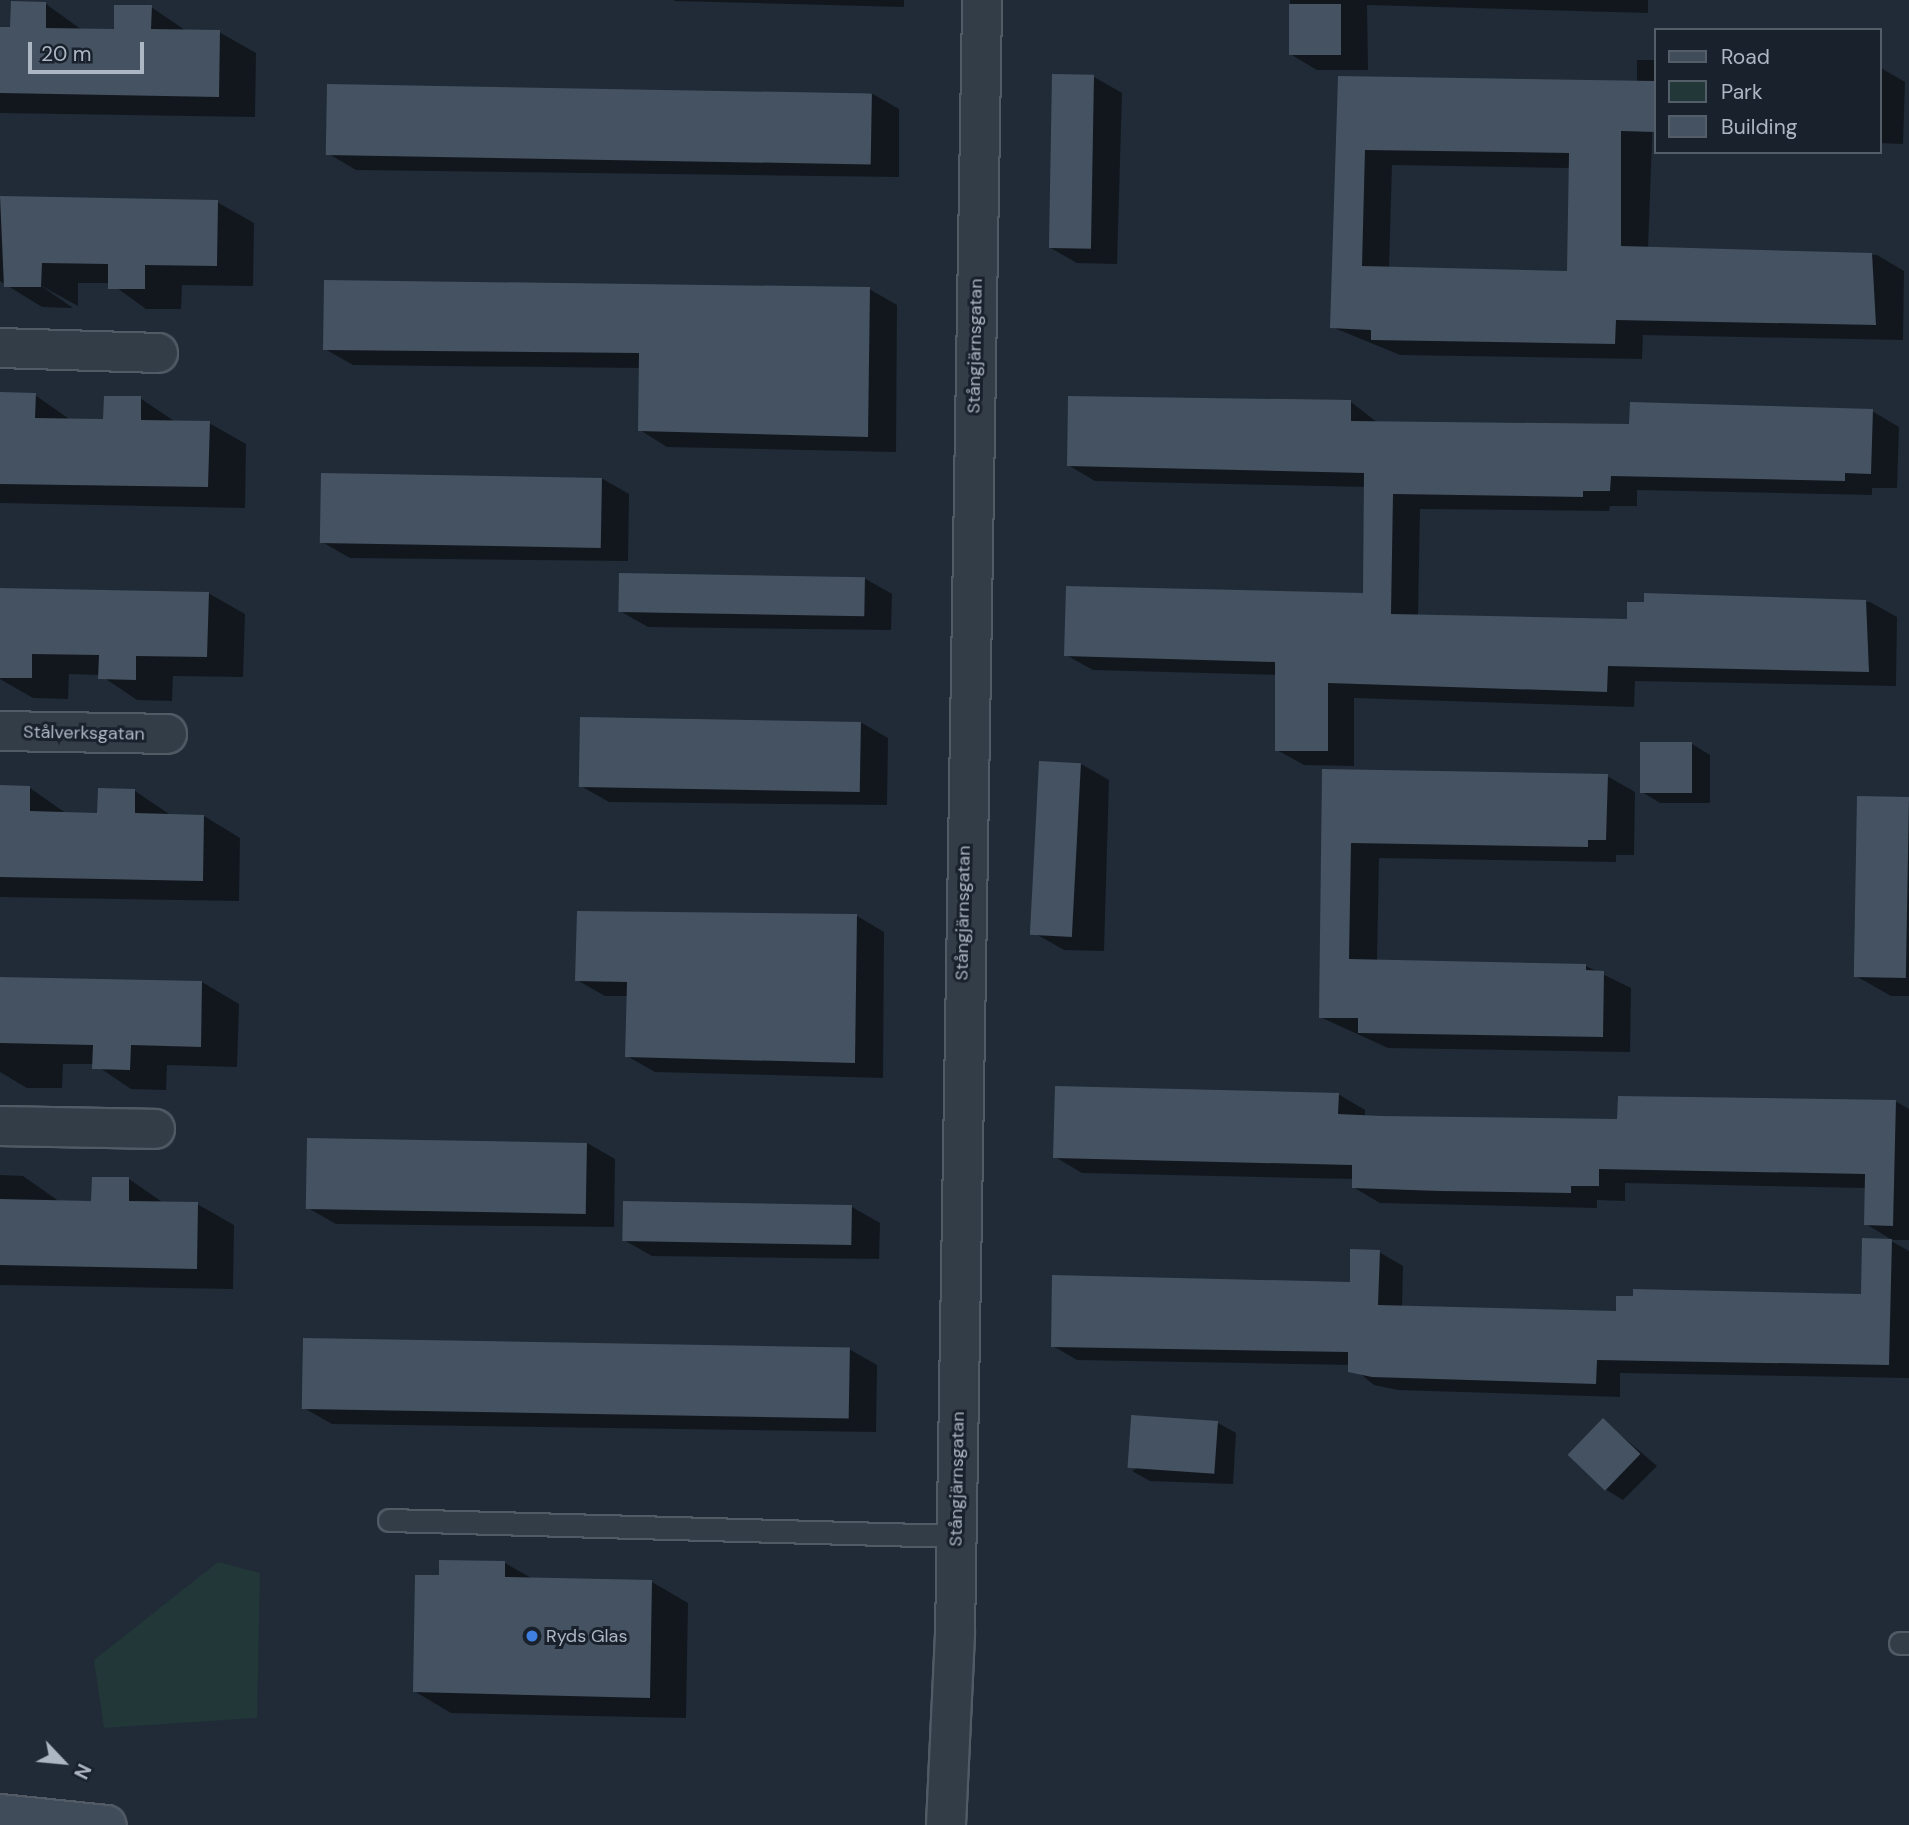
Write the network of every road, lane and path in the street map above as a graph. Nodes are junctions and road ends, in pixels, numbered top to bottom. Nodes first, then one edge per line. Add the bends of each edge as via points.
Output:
1 (982, 0) edge
2 (0, 348) edge
3 (158, 353) dead end
4 (0, 731) edge
5 (167, 734) dead end
6 (0, 1126) edge
7 (155, 1129) dead end
8 (390, 1520) dead end
9 (956, 1536) junction
10 (0, 1814) edge
11 (106, 1825) edge
12 (946, 1825) edge

1 - 9 street, Stångjärnsgatan
2 - 3 street
4 - 5 street, Stålverksgatan
6 - 7 street
8 - 9 lane
9 - 12 street, Stångjärnsgatan
10 - 11 street

